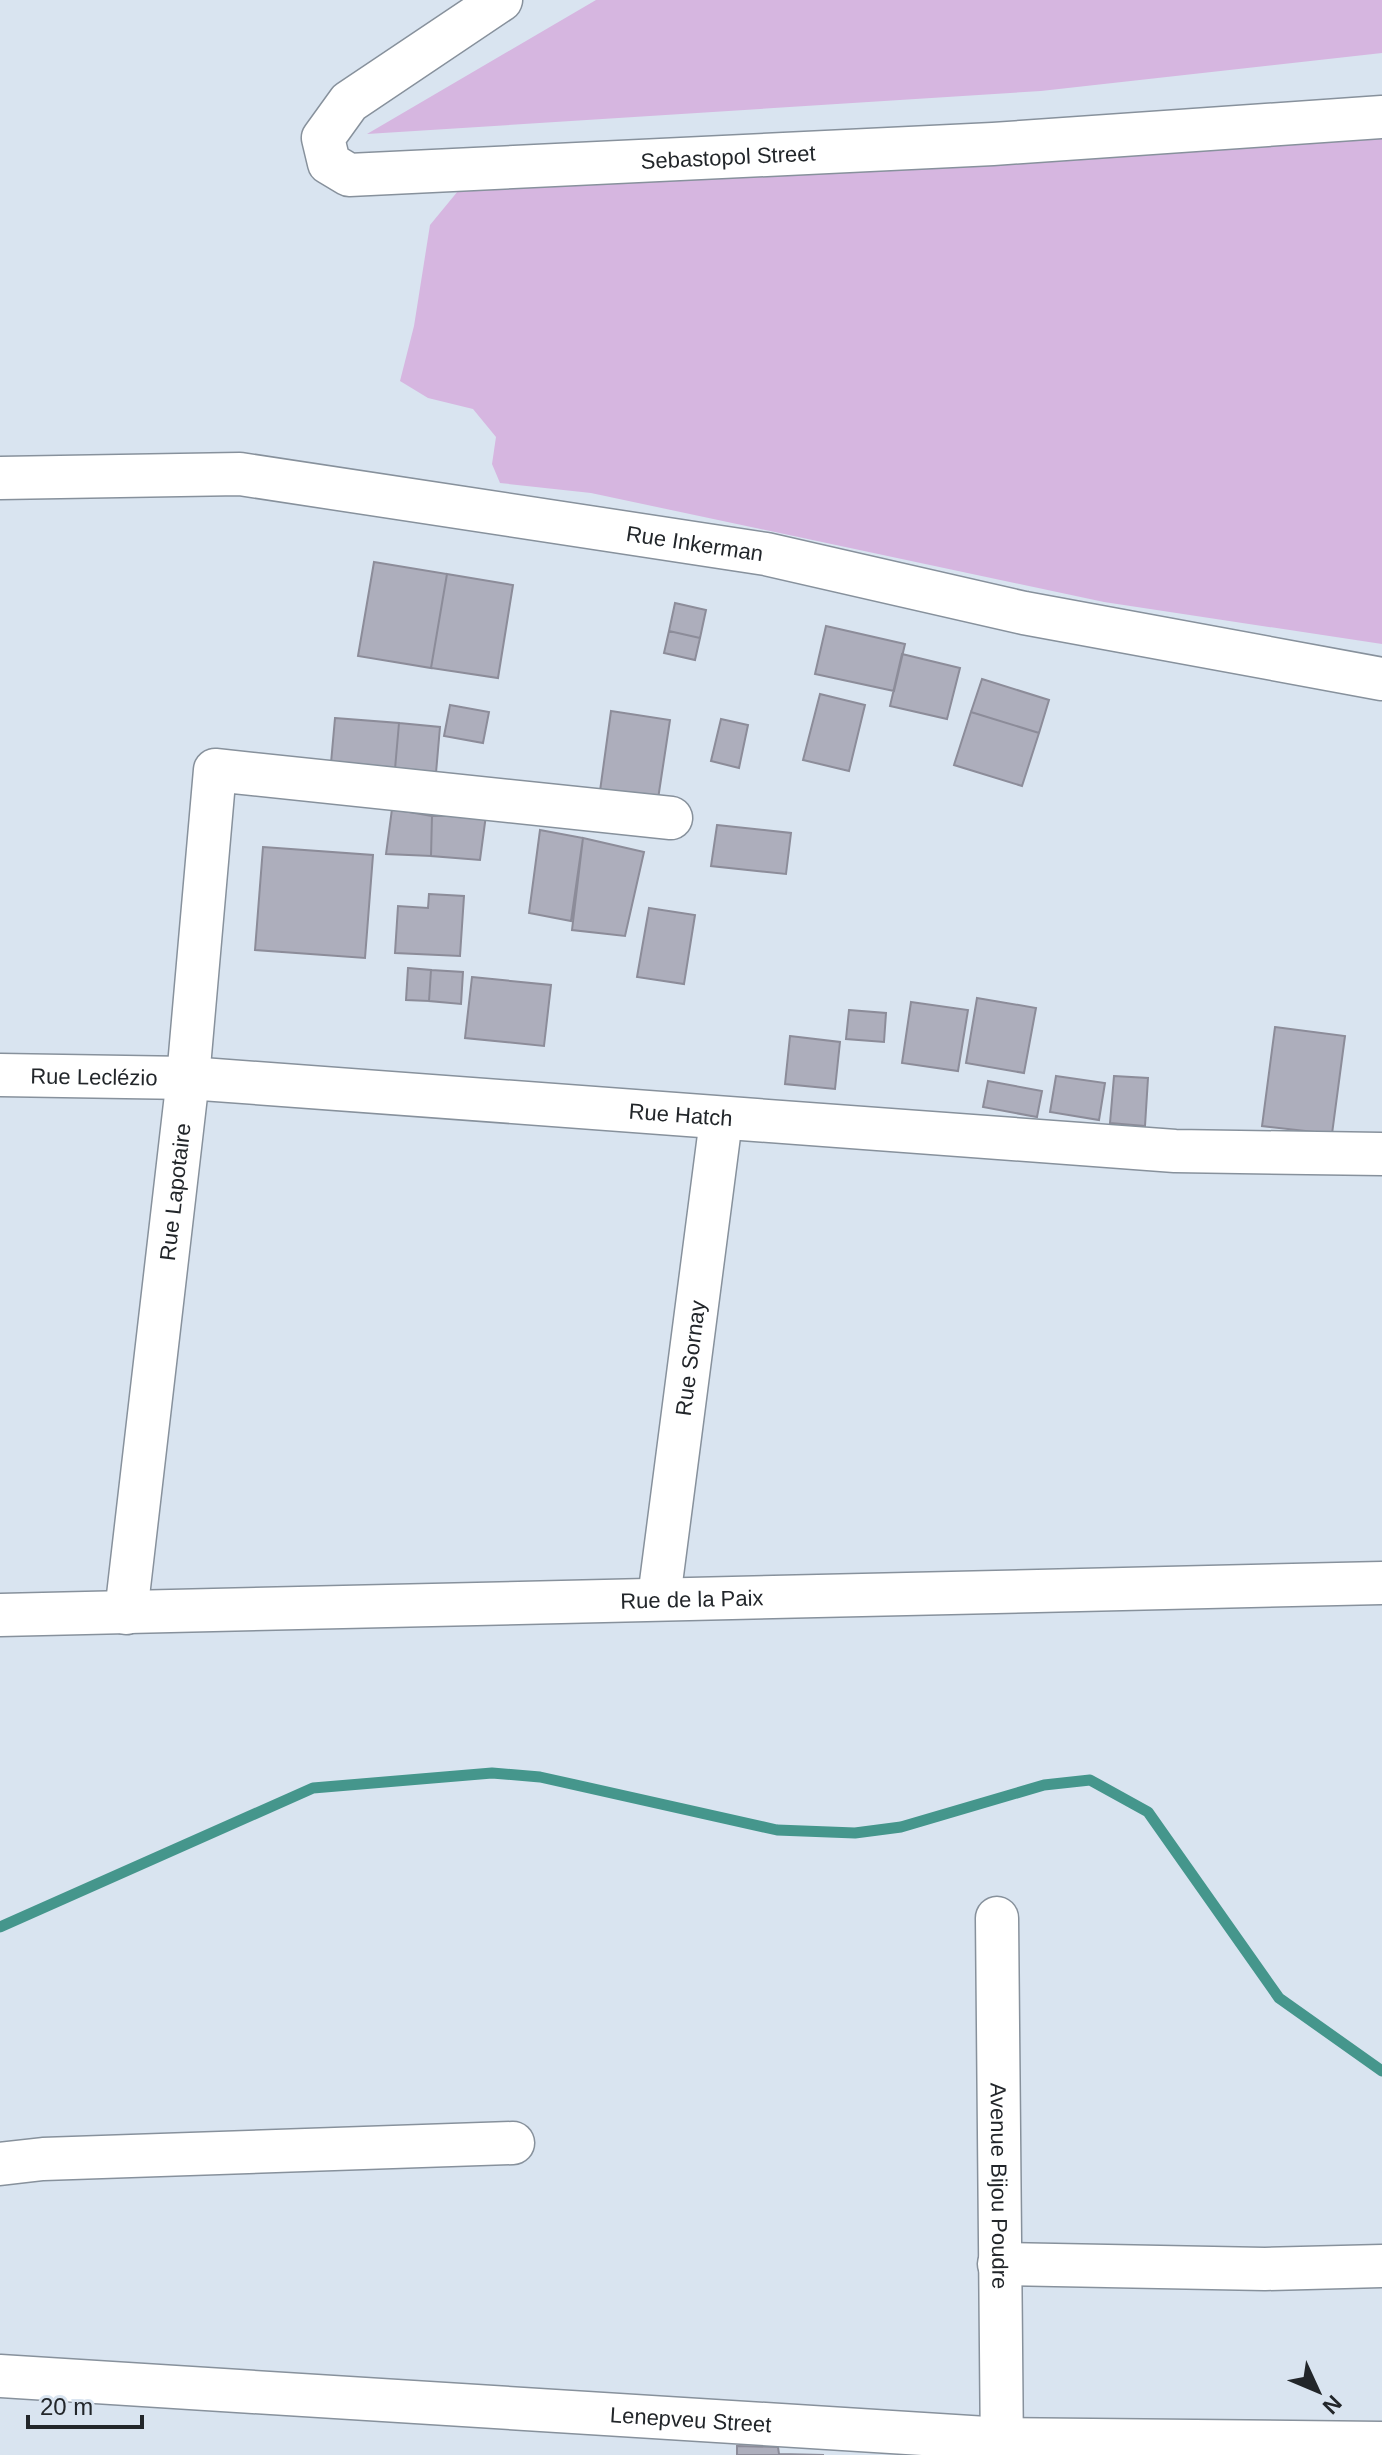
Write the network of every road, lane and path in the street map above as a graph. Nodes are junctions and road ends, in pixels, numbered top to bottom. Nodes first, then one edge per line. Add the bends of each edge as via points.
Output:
1 (501, 0) edge
2 (1382, 117) edge
3 (0, 478) edge
4 (1382, 679) edge
5 (671, 818) dead end
6 (0, 1075) edge
7 (188, 1078) junction
8 (721, 1120) junction
9 (1382, 1154) edge
10 (1382, 1583) edge
11 (659, 1598) junction
12 (126, 1613) junction
13 (0, 1615) edge
14 (997, 1918) dead end
15 (513, 2143) dead end
16 (0, 2164) edge
17 (999, 2264) junction
18 (1382, 2266) edge
19 (0, 2376) edge
20 (1382, 2443) edge
21 (1002, 2447) edge

1 - 2 street, Sebastopol Street via 349,102 323,138 329,163 349,175 993,144
3 - 4 street, Rue Inkerman via 255,476 766,554 1024,613
5 - 7 street, Rue Lapotaire via 215,770
6 - 7 street, Rue Leclézio
7 - 8 street, Rue Hatch
7 - 12 street, Rue Lapotaire
8 - 9 street, Rue Hatch via 1175,1151
8 - 11 street, Rue Sornay
10 - 11 street, Rue de la Paix
11 - 12 street, Rue de la Paix
12 - 13 street, Rue de la Paix
14 - 17 street, Avenue Bijou Poudre
15 - 16 street
17 - 18 street
17 - 21 street, Avenue Bijou Poudre
19 - 21 street, Lenepveu Street
20 - 21 street, Lenepveu Street

